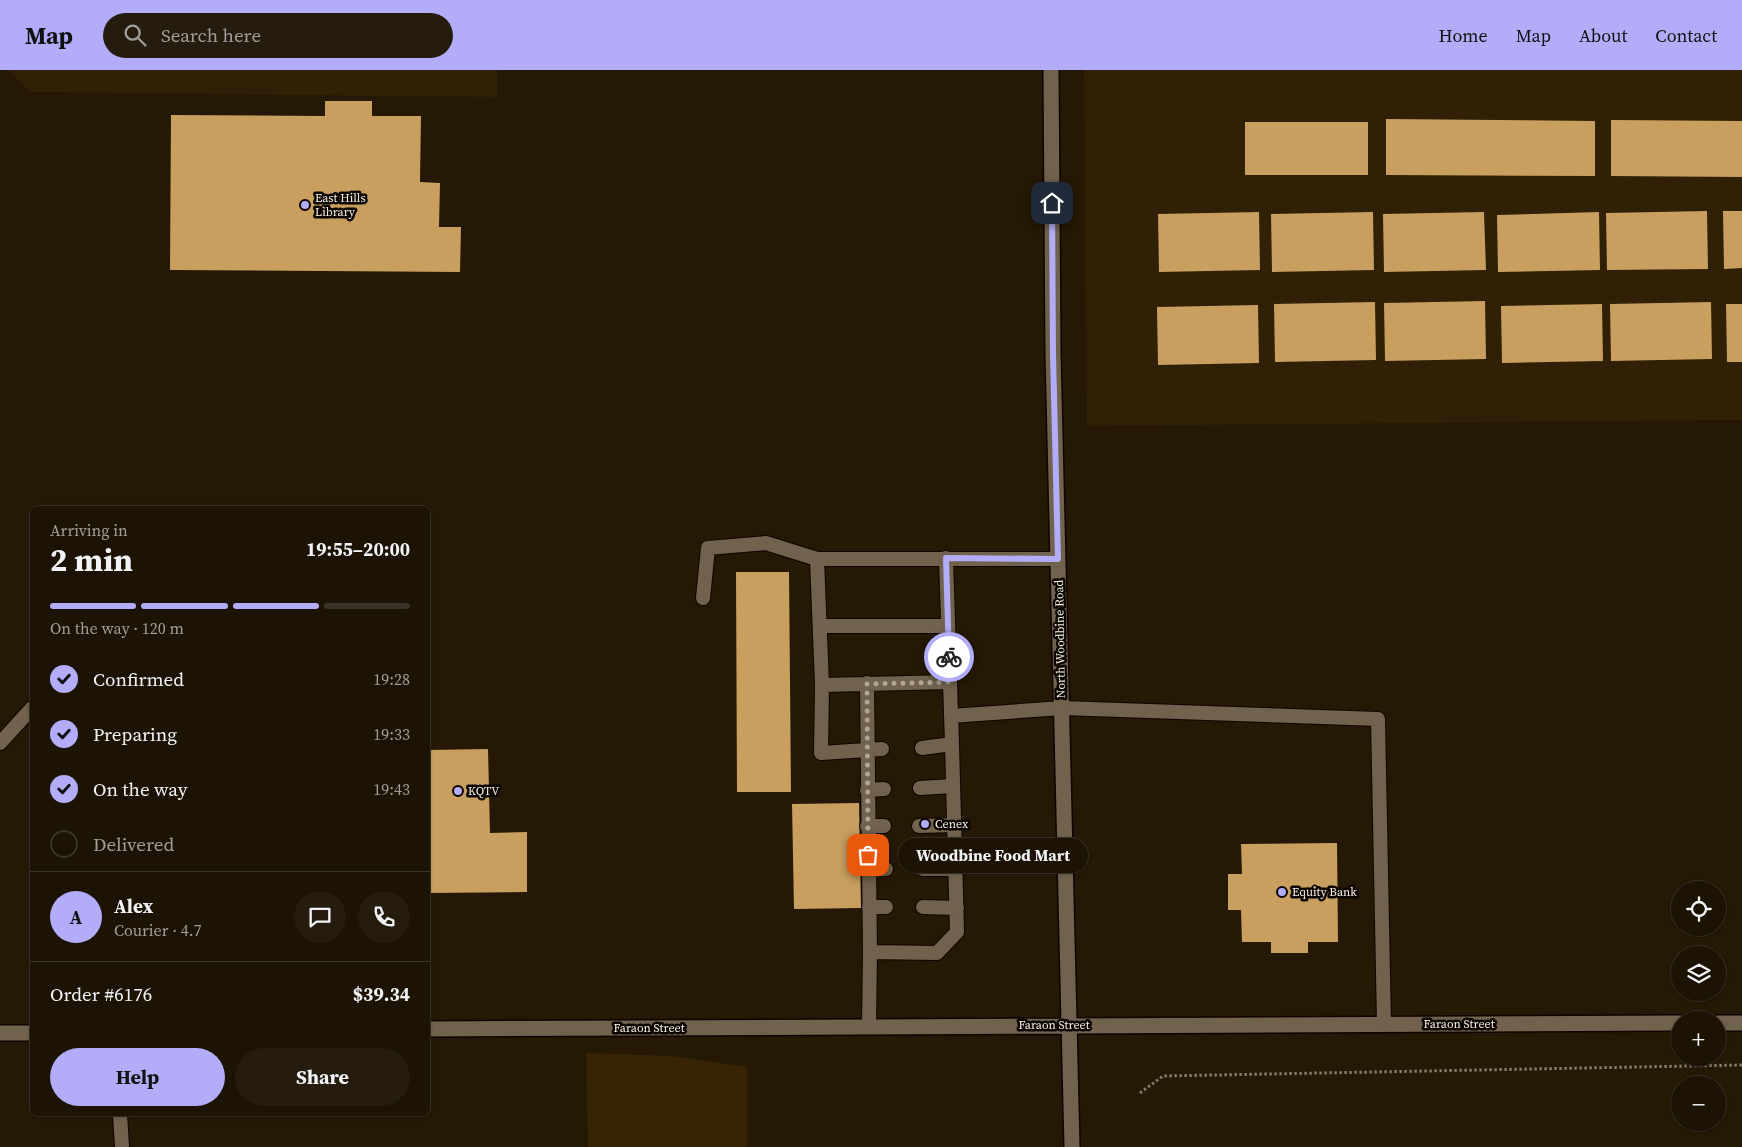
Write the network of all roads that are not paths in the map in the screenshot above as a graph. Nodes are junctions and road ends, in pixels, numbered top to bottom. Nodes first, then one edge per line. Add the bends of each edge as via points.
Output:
1 (1051, 70) edge
2 (946, 558) junction
3 (817, 559) junction
4 (1058, 559) junction
5 (703, 598) dead end
6 (820, 626) junction
7 (948, 626) junction
8 (950, 682) junction
9 (867, 684) junction
10 (822, 685) junction
11 (1062, 708) junction
12 (30, 710) edge
13 (951, 716) junction
14 (0, 743) edge
15 (952, 744) junction
16 (922, 748) dead end
17 (882, 749) dead end
18 (866, 750) junction
19 (953, 786) junction
20 (920, 788) dead end
21 (884, 789) dead end
22 (867, 790) junction
23 (954, 825) junction
24 (867, 826) junction
25 (884, 826) dead end
26 (919, 826) dead end
27 (956, 869) junction
28 (868, 870) junction
29 (886, 870) dead end
30 (923, 870) dead end
31 (869, 907) junction
32 (886, 907) dead end
33 (923, 907) dead end
34 (957, 908) junction
35 (870, 952) junction
36 (1671, 1023) edge
37 (1726, 1023) edge
38 (1742, 1023) edge
39 (1384, 1024) junction
40 (1070, 1025) junction
41 (869, 1026) junction
42 (430, 1029) edge
43 (0, 1033) edge
44 (30, 1033) edge
45 (120, 1116) edge
46 (122, 1147) edge
47 (1072, 1147) edge

1 - 4 main road, North Woodbine Road
2 - 3 lane
2 - 4 lane
2 - 7 lane
3 - 5 lane via 766,543 708,548
3 - 6 lane
4 - 11 main road, North Woodbine Road
6 - 7 lane
6 - 10 lane
7 - 8 lane
8 - 9 lane
8 - 13 lane
9 - 10 lane
9 - 18 lane
10 - 18 lane via 821,753
11 - 13 lane
11 - 39 lane via 1378,719
11 - 40 main road, North Woodbine Road
12 - 14 lane
13 - 15 lane
15 - 16 lane
15 - 19 lane
17 - 18 lane
18 - 22 lane
19 - 20 lane
19 - 23 lane
21 - 22 lane
22 - 24 lane
23 - 26 lane
23 - 27 lane
24 - 25 lane
24 - 28 lane
27 - 30 lane
27 - 34 lane
28 - 29 lane
28 - 31 lane
31 - 32 lane
31 - 35 lane
33 - 34 lane
34 - 35 lane via 957,932 937,954
35 - 41 lane
36 - 39 main road, Faraon Street
37 - 38 main road
39 - 40 main road, Faraon Street
40 - 41 main road, Faraon Street
40 - 47 main road, North Woodbine Road
41 - 42 main road, Faraon Street
43 - 44 main road
45 - 46 lane

